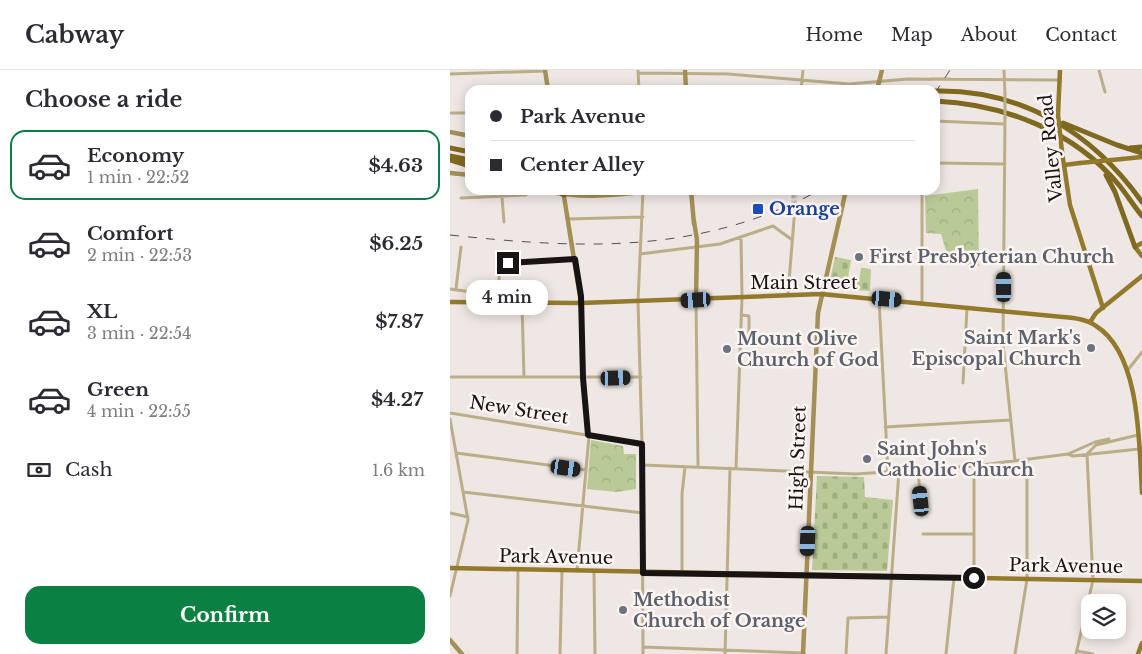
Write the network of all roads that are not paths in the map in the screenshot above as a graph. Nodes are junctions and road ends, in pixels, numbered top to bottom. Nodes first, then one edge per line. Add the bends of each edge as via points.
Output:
1 (803, 70) edge
2 (882, 70) edge
3 (1004, 70) edge
4 (1060, 70) edge
5 (1099, 70) edge
6 (545, 71) edge
7 (638, 72) edge
8 (685, 72) edge
9 (450, 74) edge
10 (802, 80) junction
11 (1004, 80) junction
12 (1058, 80) junction
13 (879, 81) junction
14 (547, 85) edge
15 (639, 85) edge
16 (686, 85) edge
17 (802, 85) edge
18 (878, 85) edge
19 (940, 91) edge
20 (1105, 92) dead end
21 (940, 102) edge
22 (450, 113) edge
23 (465, 113) edge
24 (1055, 117) junction
25 (940, 121) edge
26 (1005, 124) junction
27 (450, 132) edge
28 (465, 135) edge
29 (450, 148) edge
30 (1125, 148) junction
31 (1142, 148) edge
32 (465, 151) edge
33 (1142, 155) edge
34 (450, 156) edge
35 (465, 159) edge
36 (1092, 159) junction
37 (450, 160) edge
38 (940, 163) edge
39 (465, 164) edge
40 (1005, 164) junction
41 (1064, 165) junction
42 (450, 173) edge
43 (465, 174) edge
44 (526, 195) dead end
45 (564, 195) edge
46 (582, 195) edge
47 (610, 195) edge
48 (643, 195) edge
49 (691, 195) edge
50 (845, 195) edge
51 (922, 195) edge
52 (502, 197) junction
53 (461, 198) dead end
54 (1142, 201) edge
55 (794, 208) tunnel mouth
56 (1142, 216) edge
57 (643, 217) junction
58 (568, 219) junction
59 (504, 222) dead end
60 (741, 237) junction
61 (791, 239) junction
62 (1142, 243) edge
63 (696, 247) junction
64 (1135, 247) junction
65 (461, 248) dead end
66 (640, 254) junction
67 (1142, 256) edge
68 (575, 259) junction
69 (1142, 276) edge
70 (450, 288) edge
71 (456, 289) junction
72 (788, 294) junction
73 (821, 294) junction
74 (742, 297) junction
75 (879, 299) junction
76 (696, 300) junction
77 (638, 301) junction
78 (450, 302) edge
79 (581, 303) junction
80 (489, 304) junction
81 (499, 304) junction
82 (522, 304) junction
83 (922, 304) junction
84 (967, 308) junction
85 (1103, 308) junction
86 (1004, 311) junction
87 (741, 315) junction
88 (1090, 322) junction
89 (740, 337) junction
90 (1142, 352) edge
91 (1127, 371) junction
92 (450, 377) edge
93 (524, 377) junction
94 (583, 378) junction
95 (641, 378) junction
96 (963, 383) dead end
97 (450, 413) edge
98 (450, 419) edge
99 (1011, 420) junction
100 (885, 427) junction
101 (588, 435) junction
102 (1140, 435) edge
103 (642, 444) junction
104 (1095, 444) junction
105 (1141, 448) edge
106 (1096, 453) junction
107 (1068, 454) junction
108 (1087, 454) junction
109 (456, 456) junction
110 (450, 457) edge
111 (1027, 459) junction
112 (1015, 461) junction
113 (642, 465) junction
114 (974, 466) junction
115 (685, 467) junction
116 (698, 467) junction
117 (730, 468) junction
118 (736, 468) junction
119 (586, 470) junction
120 (918, 470) junction
121 (812, 471) junction
122 (899, 471) junction
123 (888, 472) junction
124 (463, 492) junction
125 (1142, 493) edge
126 (583, 506) junction
127 (450, 513) edge
128 (643, 513) junction
129 (922, 516) dead end
130 (468, 517) junction
131 (923, 534) dead end
132 (973, 534) junction
133 (450, 568) edge
134 (457, 568) junction
135 (518, 570) junction
136 (562, 571) junction
137 (577, 571) junction
138 (594, 572) junction
139 (643, 573) junction
140 (682, 574) junction
141 (727, 574) junction
142 (807, 576) junction
143 (891, 577) junction
144 (954, 578) junction
145 (974, 578) junction
146 (1026, 579) junction
147 (1093, 580) junction
148 (1142, 580) edge
149 (450, 596) edge
150 (889, 617) junction
151 (450, 640) edge
152 (1142, 643) edge
153 (643, 648) junction
154 (725, 652) edge
155 (1077, 652) edge
156 (462, 654) edge
157 (517, 654) edge
158 (560, 654) edge
159 (595, 654) edge
160 (643, 654) edge
161 (804, 654) edge
162 (846, 654) edge
163 (886, 654) edge
164 (946, 654) edge
165 (1015, 654) edge
166 (1093, 654) edge
167 (1138, 654) edge

1 - 10 street
2 - 13 main road
3 - 11 street
4 - 12 main road, Valley Road
5 - 20 street
6 - 9 street
6 - 14 main road
7 - 8 street
7 - 15 street
8 - 10 street
8 - 16 main road
10 - 13 street via 849,84
10 - 17 street
11 - 12 street
11 - 13 street
11 - 26 street, bridge
12 - 24 main road, Valley Road
13 - 18 main road
19 - 24 highway via 990,95
21 - 36 highway via 987,107 1034,122
22 - 23 street
24 - 30 highway
24 - 41 main road, Valley Road, bridge
24 - 54 highway via 1115,166
25 - 26 street
26 - 40 street
27 - 28 main road
29 - 32 highway
30 - 31 highway
30 - 33 highway
33 - 41 main road, bridge
34 - 35 highway
36 - 56 highway via 1119,185
36 - 64 highway via 1109,179
37 - 39 highway
38 - 40 street
40 - 86 street
41 - 85 main road, Valley Road via 1070,205
42 - 43 main road
44 - 52 street
45 - 58 main road
46 - 47 main road
48 - 57 street
49 - 63 main road
50 - 73 main road, High Street
51 - 83 street
52 - 53 street
52 - 59 street
55 - 61 street
57 - 58 street
57 - 66 street
58 - 68 main road
60 - 61 street via 773,226
60 - 63 street
60 - 74 street
61 - 72 street
62 - 64 main road
63 - 66 street
63 - 76 main road
64 - 67 main road
65 - 71 street
66 - 77 street
68 - 79 main road
68 - 81 street via 508,263 505,270 499,272
69 - 85 main road
70 - 71 street
71 - 80 street via 479,293
72 - 73 main road, Main Street
72 - 74 main road, Main Street
73 - 75 main road, Main Street
73 - 121 main road, High Street
74 - 76 main road, Main Street
74 - 87 street
75 - 83 main road, Main Street
75 - 100 street
76 - 77 main road, Main Street
76 - 116 street
77 - 79 main road, Main Street
77 - 95 street
78 - 80 main road, Main Street
79 - 82 main road, Main Street
79 - 94 street
80 - 81 main road, Main Street
81 - 82 main road, Main Street
82 - 93 street
83 - 84 main road, Main Street
84 - 86 main road, Main Street
84 - 96 street
85 - 88 main road
86 - 88 main road, Main Street
86 - 99 street via 1003,344
87 - 89 street
87 - 89 street via 749,316 749,336
88 - 91 main road, Main Street via 1106,334 1122,356
89 - 118 street
90 - 91 street
91 - 102 main road, Main Street
92 - 93 street
93 - 94 street
94 - 95 street
94 - 101 street
95 - 103 street
97 - 101 street, New Street
98 - 109 street
99 - 100 street
99 - 112 street
100 - 123 street
101 - 103 street, New Street
101 - 119 street
102 - 104 street
102 - 105 main road, Main Street
103 - 113 street
104 - 106 street
104 - 107 street
104 - 108 street
105 - 106 street
105 - 125 main road, Main Street
106 - 108 street
107 - 108 street
107 - 111 street
108 - 147 street
109 - 110 street
109 - 119 street
109 - 124 street
111 - 112 street
111 - 146 street
112 - 114 street
113 - 115 street
113 - 128 street
114 - 120 street
114 - 132 street
115 - 116 street
115 - 140 street
116 - 117 street
117 - 118 street
117 - 141 street
118 - 121 street
119 - 126 street
120 - 122 street
120 - 129 street
121 - 123 street via 845,474
121 - 142 main road, High Street
122 - 123 street
122 - 143 street
124 - 126 street
124 - 130 street
126 - 128 street
126 - 137 street
127 - 130 street
128 - 139 street
130 - 134 street
131 - 132 street
132 - 145 street
133 - 134 main road, Park Avenue
134 - 135 main road, Park Avenue
134 - 149 street
135 - 136 main road, Park Avenue
135 - 157 street
136 - 137 main road, Park Avenue
136 - 158 street
137 - 138 main road, Park Avenue
138 - 139 main road, Park Avenue
138 - 159 street
139 - 140 main road, Park Avenue
139 - 153 street
140 - 141 main road, Park Avenue
141 - 142 main road, Park Avenue
141 - 154 street
142 - 143 main road, Park Avenue
142 - 161 main road, High Street
143 - 144 main road, Park Avenue
143 - 150 street
144 - 145 main road, Park Avenue
144 - 164 street
145 - 146 main road, Park Avenue
146 - 147 main road, Park Avenue
146 - 165 street
147 - 148 main road, Park Avenue
147 - 155 street
150 - 162 street via 848,618
150 - 163 street
151 - 156 main road
152 - 167 main road
153 - 154 street
153 - 160 street
154 - 161 street
155 - 166 street

